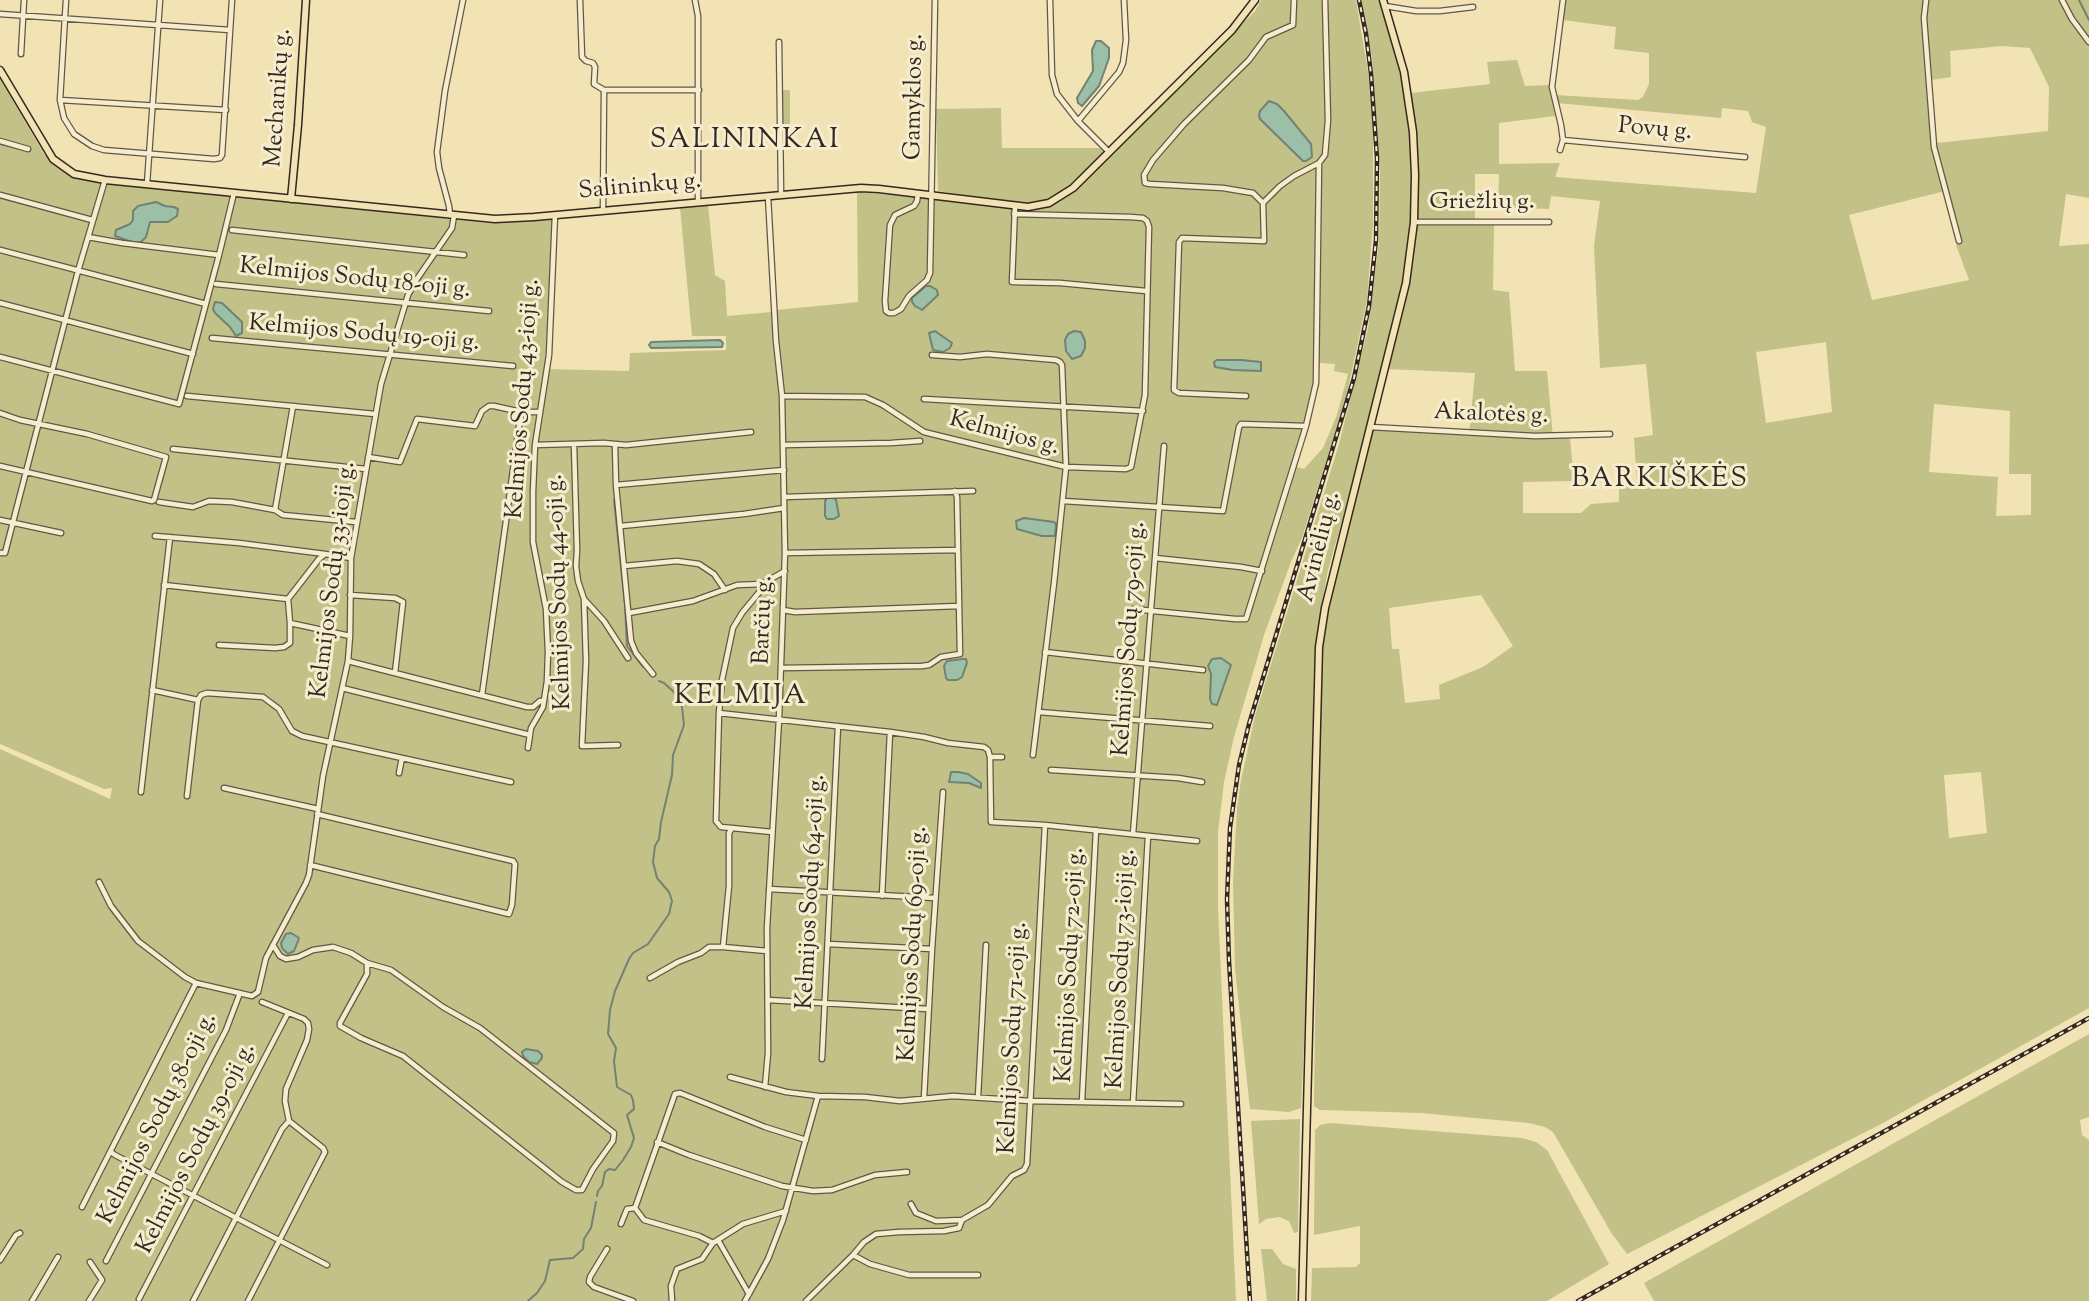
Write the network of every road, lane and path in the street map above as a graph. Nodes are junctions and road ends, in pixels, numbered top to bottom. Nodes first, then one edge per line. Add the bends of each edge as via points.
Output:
1 (24, 0) edge
2 (66, 0) edge
3 (160, 0) edge
4 (232, 0) edge
5 (306, 0) edge
6 (463, 0) edge
7 (580, 0) edge
8 (695, 0) edge
9 (935, 0) edge
10 (1050, 0) edge
11 (1124, 0) edge
12 (1255, 0) edge
13 (1294, 0) edge
14 (1325, 0) edge
15 (1563, 0) edge
16 (1926, 0) edge
17 (2062, 0) edge
18 (1384, 3) edge
19 (1473, 7) dead end
20 (0, 14) edge
21 (23, 16) junction
22 (65, 19) junction
23 (159, 25) junction
24 (230, 30) junction
25 (779, 42) dead end
26 (2089, 42) edge
27 (21, 54) dead end
28 (0, 70) edge
29 (604, 90) junction
30 (699, 90) junction
31 (60, 100) junction
32 (153, 105) junction
33 (226, 110) junction
34 (1078, 121) junction
35 (1563, 140) junction
36 (0, 141) edge
37 (28, 149) dead end
38 (1560, 150) dead end
39 (1109, 152) junction
40 (149, 155) junction
41 (1745, 157) dead end
42 (1319, 163) junction
43 (105, 180) junction
44 (147, 184) junction
45 (234, 193) junction
46 (781, 194) junction
47 (918, 194) junction
48 (0, 195) edge
49 (768, 195) junction
50 (932, 195) junction
51 (291, 199) junction
52 (698, 202) junction
53 (1264, 203) junction
54 (1014, 210) junction
55 (604, 211) junction
56 (555, 215) junction
57 (452, 216) junction
58 (93, 220) junction
59 (1414, 222) junction
60 (1549, 222) dead end
61 (232, 230) dead end
62 (88, 237) junction
63 (1959, 241) dead end
64 (0, 250) edge
65 (436, 252) junction
66 (219, 255) junction
67 (464, 255) dead end
68 (78, 271) junction
69 (216, 284) dead end
70 (1146, 291) junction
71 (0, 303) edge
72 (406, 303) junction
73 (206, 304) junction
74 (489, 311) dead end
75 (65, 321) junction
76 (212, 338) dead end
77 (192, 354) junction
78 (390, 355) junction
79 (932, 355) dead end
80 (0, 357) edge
81 (513, 366) dead end
82 (51, 371) junction
83 (187, 396) dead end
84 (782, 396) junction
85 (1245, 396) dead end
86 (924, 399) dead end
87 (293, 406) junction
88 (1063, 406) junction
89 (1143, 411) junction
90 (521, 412) junction
91 (539, 412) junction
92 (0, 413) edge
93 (375, 414) junction
94 (37, 424) junction
95 (1306, 426) junction
96 (1370, 427) junction
97 (751, 432) dead end
98 (1610, 433) dead end
99 (920, 441) dead end
100 (535, 445) junction
101 (574, 445) junction
102 (615, 445) junction
103 (783, 445) junction
104 (1164, 446) dead end
105 (173, 449) dead end
106 (368, 457) junction
107 (284, 460) junction
108 (0, 466) edge
109 (1066, 467) junction
110 (366, 469) junction
111 (784, 470) junction
112 (25, 471) junction
113 (616, 485) junction
114 (955, 491) junction
115 (973, 491) dead end
116 (784, 497) junction
117 (157, 501) junction
118 (1063, 501) junction
119 (1159, 507) junction
120 (785, 508) junction
121 (275, 510) junction
122 (0, 520) edge
123 (356, 522) junction
124 (12, 523) junction
125 (621, 526) junction
126 (61, 533) dead end
127 (155, 536) dead end
128 (170, 537) junction
129 (958, 550) junction
130 (2, 553) edge
131 (785, 553) junction
132 (326, 554) junction
133 (351, 558) junction
134 (1155, 558) junction
135 (624, 566) junction
136 (1262, 570) junction
137 (785, 571) junction
138 (766, 583) junction
139 (164, 585) junction
140 (725, 590) junction
141 (350, 596) junction
142 (584, 598) junction
143 (288, 599) junction
144 (959, 606) junction
145 (1133, 609) dead end
146 (783, 610) junction
147 (1151, 611) junction
148 (629, 614) junction
149 (289, 623) junction
150 (350, 636) junction
151 (219, 645) dead end
152 (1045, 652) junction
153 (628, 658) dead end
154 (348, 661) junction
155 (1147, 663) junction
156 (780, 668) junction
157 (1203, 670) dead end
158 (395, 673) junction
159 (653, 674) dead end
160 (342, 688) junction
161 (152, 690) junction
162 (482, 695) junction
163 (198, 699) junction
164 (544, 701) junction
165 (1039, 712) junction
166 (719, 713) junction
167 (779, 719) junction
168 (1142, 719) junction
169 (838, 726) junction
170 (1210, 726) dead end
171 (890, 732) junction
172 (530, 735) junction
173 (329, 742) junction
174 (618, 745) dead end
175 (528, 748) dead end
176 (1033, 755) dead end
177 (990, 757) junction
178 (1002, 757) dead end
179 (402, 758) junction
180 (1051, 770) dead end
181 (399, 773) dead end
182 (1139, 776) junction
183 (510, 782) dead end
184 (1202, 782) dead end
185 (224, 788) dead end
186 (141, 792) dead end
187 (943, 792) dead end
188 (187, 796) dead end
189 (317, 811) junction
190 (1045, 825) junction
191 (732, 828) junction
192 (1096, 830) junction
193 (772, 832) junction
194 (1133, 834) junction
195 (1147, 836) junction
196 (1197, 841) dead end
197 (310, 865) junction
198 (99, 882) dead end
199 (769, 889) junction
200 (831, 892) junction
201 (882, 895) junction
202 (935, 898) junction
203 (828, 944) junction
204 (273, 945) junction
205 (986, 945) dead end
206 (723, 947) junction
207 (932, 949) junction
208 (767, 951) junction
209 (367, 963) junction
210 (650, 978) dead end
211 (196, 983) junction
212 (240, 993) junction
213 (768, 1000) junction
214 (262, 1002) dead end
215 (825, 1002) junction
216 (928, 1009) junction
217 (288, 1013) junction
218 (822, 1059) dead end
219 (730, 1077) dead end
220 (765, 1087) junction
221 (818, 1096) junction
222 (978, 1097) junction
223 (925, 1098) junction
224 (1030, 1101) junction
225 (1082, 1101) junction
226 (1133, 1103) junction
227 (1181, 1104) dead end
228 (289, 1121) junction
229 (806, 1140) junction
230 (657, 1142) junction
231 (111, 1152) junction
232 (907, 1172) dead end
233 (151, 1174) junction
234 (791, 1188) junction
235 (194, 1195) junction
236 (911, 1204) dead end
237 (82, 1207) dead end
238 (635, 1208) junction
239 (786, 1211) junction
240 (236, 1218) junction
241 (962, 1220) junction
242 (621, 1224) dead end
243 (20, 1233) dead end
244 (279, 1240) junction
245 (715, 1242) junction
246 (607, 1249) dead end
247 (853, 1255) junction
248 (58, 1257) dead end
249 (0, 1260) edge
250 (106, 1261) dead end
251 (90, 1262) dead end
252 (327, 1265) dead end
253 (978, 1275) dead end
254 (750, 1294) junction
255 (139, 1299) dead end
256 (32, 1301) edge
257 (89, 1301) edge
258 (193, 1301) edge
259 (248, 1301) edge
260 (633, 1301) edge
261 (672, 1301) edge
262 (745, 1301) edge
263 (806, 1301) edge
264 (1302, 1301) edge

1 - 21 street
2 - 22 street
3 - 23 street
4 - 24 street
5 - 51 main road, Mechanikų g.
6 - 57 street via 437,152
7 - 29 street via 582,57 593,62 594,84
8 - 30 street
9 - 50 street, Gamyklos g.
10 - 34 street via 1054,85 1061,102
11 - 34 street via 1123,63
12 - 39 main road, Salininkų g. via 1226,36
13 - 53 street via 1293,25 1266,37 1242,68 1184,124 1144,176 1150,184 1253,193
14 - 42 street via 1327,150
15 - 35 street via 1552,87
16 - 63 street via 1934,147
17 - 26 street
18 - 19 street via 1416,10
18 - 59 main road, Avinėlių g. via 1404,72 1413,132
20 - 21 street
21 - 22 street
21 - 27 street
22 - 23 street
22 - 31 street
23 - 24 street
23 - 32 street
24 - 33 street
25 - 46 street
28 - 43 main road, Salininkų g. via 53,159 74,174
29 - 30 street
29 - 55 street
30 - 52 street
31 - 32 street
31 - 40 street via 68,126 82,140 104,150
32 - 33 street
32 - 40 street
33 - 40 street via 220,159
34 - 39 street
35 - 38 street
35 - 41 street, Povų g.
36 - 37 street
39 - 54 main road, Salininkų g. via 1056,200
40 - 44 street
42 - 53 street via 1280,186
42 - 95 street via 1316,383
43 - 44 main road, Salininkų g.
43 - 58 street
44 - 45 main road, Salininkų g.
45 - 51 main road, Salininkų g.
45 - 66 street
46 - 47 main road, Salininkų g. via 861,188
46 - 49 main road, Salininkų g.
47 - 50 main road, Salininkų g.
47 - 50 street, Gamyklos g. via 914,206 895,215 890,225 885,301 889,313 897,312 928,278
48 - 58 street
49 - 52 main road, Salininkų g.
49 - 84 street, Barčių g.
50 - 54 main road, Salininkų g.
51 - 57 main road, Salininkų g.
52 - 55 main road, Salininkų g.
53 - 85 street via 1265,241 1182,238 1179,242 1174,390
54 - 70 street via 1145,219 1149,227
54 - 70 street via 1012,282
55 - 56 main road, Salininkų g.
56 - 57 main road, Salininkų g.
56 - 91 street, Kelmijos Sodų 43-ioji g. via 549,355
57 - 65 street, Kelmijos Sodų 33-ioji g. via 452,228
58 - 62 street
59 - 60 street, Griežlių g.
59 - 96 main road, Avinėlių g. via 1406,283
61 - 65 street
62 - 66 street
62 - 68 street
64 - 68 street
65 - 67 street
65 - 72 street, Kelmijos Sodų 33-ioji g.
66 - 73 street
68 - 73 street
68 - 75 street
69 - 72 street, Kelmijos Sodų 18-oji g.
70 - 89 street
71 - 75 street
72 - 74 street, Kelmijos Sodų 18-oji g.
72 - 78 street, Kelmijos Sodų 33-ioji g.
73 - 77 street
75 - 77 street
75 - 82 street
76 - 78 street, Kelmijos Sodų 19-oji g.
77 - 82 street via 179,404
78 - 81 street, Kelmijos Sodų 19-oji g.
78 - 93 street, Kelmijos Sodų 33-ioji g.
79 - 88 street via 1056,360 1062,365
80 - 82 street
82 - 94 street
83 - 87 street
84 - 103 street, Barčių g.
84 - 109 street, Kelmijos g. via 865,397 924,432
86 - 88 street
87 - 93 street
87 - 107 street
88 - 89 street
88 - 109 street
89 - 109 street via 1131,467
90 - 91 street
90 - 106 street via 491,406 482,411 475,426 417,419 400,461
90 - 162 street
91 - 100 street, Kelmijos Sodų 43-ioji g.
92 - 94 street
93 - 106 street, Kelmijos Sodų 33-ioji g.
94 - 112 street
94 - 117 street via 166,457
95 - 119 street via 1241,424 1223,511
95 - 136 street
96 - 98 street, Akalotės g. via 1535,436
96 - 264 main road, Avinėlių g. via 1318,647
97 - 102 street
99 - 103 street
100 - 101 street
100 - 164 street, Kelmijos Sodų 43-ioji g. via 533,542 546,609
101 - 102 street
101 - 142 street, Kelmijos Sodų 44-oji g. via 576,566
102 - 113 street
103 - 111 street, Barčių g.
104 - 119 street, Kelmijos Sodų 79-oji g.
105 - 107 street
106 - 110 street, Kelmijos Sodų 33-ioji g.
107 - 110 street
107 - 121 street
108 - 112 street
109 - 118 street, Kelmijos g.
110 - 123 street, Kelmijos Sodų 33-ioji g.
111 - 113 street
111 - 116 street, Barčių g.
112 - 117 street
112 - 124 street
113 - 125 street
114 - 115 street
114 - 116 street
114 - 129 street
116 - 120 street, Barčių g.
117 - 121 street via 193,507 209,501 232,502
118 - 119 street
118 - 152 street, Kelmijos g.
119 - 134 street, Kelmijos Sodų 79-oji g.
120 - 125 street
120 - 131 street, Barčių g.
121 - 123 street via 283,515
122 - 124 street
123 - 133 street, Kelmijos Sodų 33-ioji g.
124 - 126 street
124 - 130 street
125 - 135 street
127 - 128 street
128 - 132 street
128 - 139 street
129 - 131 street
129 - 144 street
131 - 137 street, Barčių g.
132 - 133 street
132 - 143 street
133 - 141 street, Kelmijos Sodų 33-ioji g.
134 - 136 street
134 - 147 street, Kelmijos Sodų 79-oji g.
135 - 140 street via 677,561 699,565 714,574
135 - 148 street
136 - 147 street via 1245,619
137 - 138 street
137 - 146 street, Barčių g.
138 - 140 street
138 - 166 street via 733,628
139 - 143 street
139 - 161 street
140 - 148 street
141 - 150 street, Kelmijos Sodų 33-ioji g.
141 - 158 street via 395,598 404,603
142 - 153 street
142 - 174 street, Kelmijos Sodų 44-oji g. via 583,746
143 - 149 street
144 - 146 street
144 - 156 street via 958,655 922,666
145 - 147 street
146 - 156 street, Barčių g.
147 - 155 street, Kelmijos Sodų 79-oji g.
148 - 159 street via 632,646
149 - 150 street
149 - 151 street via 290,643 284,647
150 - 154 street, Kelmijos Sodų 33-ioji g.
152 - 155 street
152 - 165 street, Kelmijos g.
154 - 158 street
154 - 160 street, Kelmijos Sodų 33-ioji g.
155 - 157 street
155 - 168 street, Kelmijos Sodų 79-oji g.
156 - 167 street, Barčių g.
158 - 162 street
160 - 172 street
160 - 173 street, Kelmijos Sodų 33-ioji g.
161 - 163 street
161 - 186 street
162 - 164 street via 527,707
163 - 173 street via 207,692 263,697 279,709 295,733
163 - 188 street
164 - 172 street, Kelmijos Sodų 43-ioji g.
165 - 168 street
165 - 176 street, Kelmijos g.
166 - 167 street
166 - 191 street via 716,821
167 - 169 street
167 - 193 street, Barčių g.
168 - 170 street
168 - 182 street, Kelmijos Sodų 79-oji g.
169 - 171 street
169 - 200 street, Kelmijos Sodų 64-oji g.
171 - 177 street via 984,747
171 - 201 street
172 - 175 street, Kelmijos Sodų 43-ioji g.
173 - 179 street
173 - 189 street, Kelmijos Sodų 33-ioji g.
177 - 178 street
177 - 190 street via 991,822
179 - 181 street
179 - 183 street
180 - 182 street
182 - 184 street
182 - 194 street, Kelmijos Sodų 79-oji g.
185 - 189 street
187 - 202 street, Kelmijos Sodų 69-oji g.
189 - 197 street, Kelmijos Sodų 33-ioji g.
189 - 197 street via 513,862 512,905 509,914
190 - 192 street
190 - 224 street, Kelmijos Sodų 71-oji g.
191 - 193 street
191 - 206 street
192 - 194 street
192 - 225 street, Kelmijos Sodų 72-oji g.
193 - 199 street, Barčių g.
194 - 195 street
195 - 196 street
195 - 226 street, Kelmijos Sodų 73-ioji g.
197 - 204 street, Kelmijos Sodų 33-ioji g. via 306,883
198 - 211 street via 138,941
199 - 200 street
199 - 208 street, Barčių g.
200 - 201 street
200 - 203 street, Kelmijos Sodų 64-oji g.
201 - 202 street
202 - 207 street, Kelmijos Sodų 69-oji g.
203 - 207 street
203 - 215 street, Kelmijos Sodų 64-oji g.
204 - 209 street via 286,959 333,947
204 - 212 street, Kelmijos Sodų 33-ioji g. via 256,995
205 - 222 street
206 - 208 street
206 - 210 street via 709,947
207 - 216 street, Kelmijos Sodų 69-oji g.
208 - 213 street, Barčių g.
209 - 209 street via 391,970 480,1028 612,1131 615,1138 582,1190 562,1182 403,1056 340,1026 367,974
211 - 212 street
211 - 231 street
212 - 233 street, Kelmijos Sodų 38-oji g. via 226,1030
213 - 215 street
213 - 220 street, Barčių g.
214 - 217 street
215 - 216 street
215 - 218 street, Kelmijos Sodų 64-oji g.
216 - 223 street, Kelmijos Sodų 69-oji g.
217 - 228 street via 306,1020 309,1028 285,1093
217 - 235 street, Kelmijos Sodų 39-oji g.
219 - 220 street
220 - 221 street
221 - 223 street
221 - 229 street
222 - 223 street
222 - 224 street
224 - 225 street
224 - 241 street, Kelmijos Sodų 71-oji g. via 1024,1170 1012,1176 988,1205
225 - 226 street
226 - 227 street
228 - 240 street
228 - 244 street via 325,1152
229 - 230 street via 677,1093
229 - 234 street
230 - 234 street
230 - 238 street
231 - 233 street
231 - 237 street
232 - 234 street via 875,1175 832,1190
233 - 235 street
233 - 250 street, Kelmijos Sodų 38-oji g.
234 - 239 street
235 - 240 street
235 - 255 street, Kelmijos Sodų 39-oji g.
236 - 241 street via 916,1213 936,1221
238 - 242 street via 626,1209
238 - 245 street via 647,1222
239 - 245 street via 743,1224
239 - 254 street
240 - 244 street
240 - 258 street
241 - 247 street, Kelmijos Sodų 71-oji g. via 953,1230 876,1234
243 - 249 street
244 - 252 street
244 - 259 street
245 - 254 street
245 - 261 street via 702,1259 677,1269
246 - 260 street via 589,1282
247 - 253 street via 909,1275
247 - 263 street, Kelmijos Sodų 71-oji g.
248 - 256 street
251 - 257 street via 102,1280
254 - 262 street

